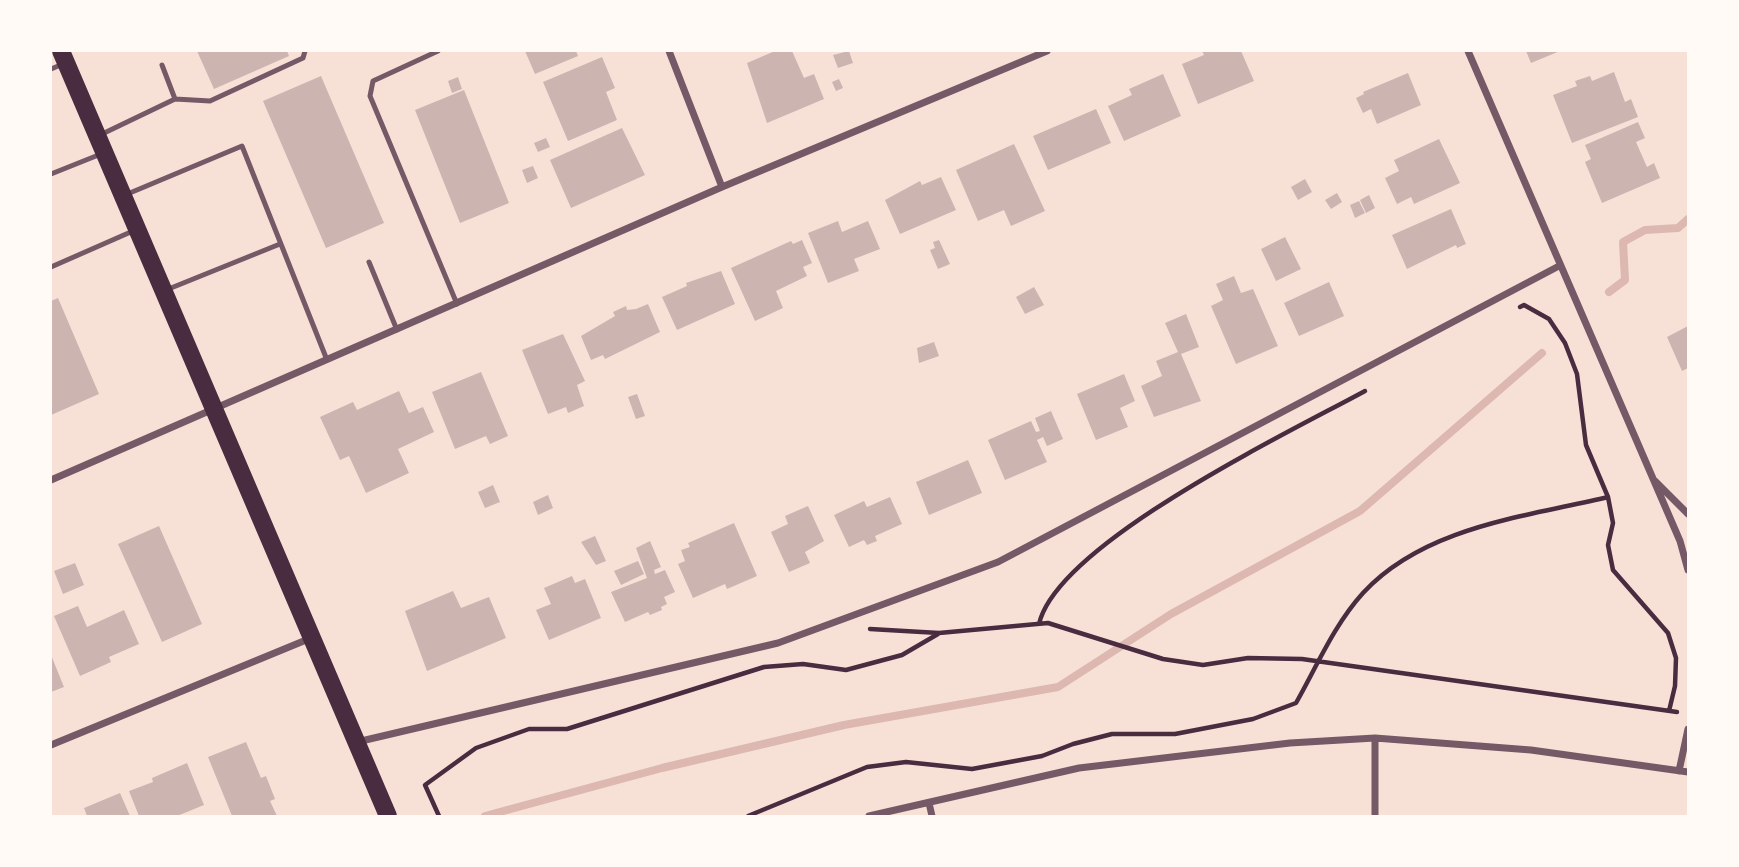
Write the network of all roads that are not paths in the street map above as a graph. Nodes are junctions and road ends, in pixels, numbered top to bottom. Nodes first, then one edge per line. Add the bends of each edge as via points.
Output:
1 (305, 51) edge
2 (438, 51) edge
3 (669, 51) edge
4 (1047, 51) edge
5 (1468, 51) edge
6 (59, 61) edge
7 (162, 65) dead end
8 (175, 99) junction
9 (100, 144) junction
10 (51, 174) edge
11 (722, 187) junction
12 (122, 196) junction
13 (136, 230) junction
14 (279, 244) junction
15 (369, 262) dead end
16 (1559, 266) junction
17 (51, 267) edge
18 (162, 291) junction
19 (457, 304) junction
20 (397, 330) junction
21 (327, 360) junction
22 (213, 410) junction
23 (1652, 478) junction
24 (51, 480) edge
25 (1688, 514) edge
26 (1688, 570) edge
27 (311, 638) junction
28 (1688, 729) edge
29 (1375, 738) junction
30 (356, 742) junction
31 (51, 745) edge
32 (1679, 771) junction
33 (1688, 772) edge
34 (929, 803) junction
35 (388, 816) edge
36 (869, 816) edge
37 (932, 816) edge
38 (1375, 816) edge

1 - 8 lane via 303,58 210,101
2 - 19 lane via 373,81 370,96
3 - 11 street
4 - 11 street
5 - 16 street
6 - 9 main road
7 - 8 lane
8 - 9 lane
9 - 10 lane
9 - 12 main road
11 - 19 street
12 - 13 main road
12 - 14 lane via 242,146
13 - 17 lane
13 - 18 main road
14 - 18 lane
14 - 21 lane
15 - 20 lane
16 - 23 street
16 - 30 street via 998,562 778,643
18 - 22 main road
19 - 20 street
20 - 21 street
21 - 22 street
22 - 24 street
22 - 27 main road
23 - 25 street
23 - 26 street
27 - 30 main road
27 - 31 street
28 - 32 street
29 - 32 street via 1531,750
29 - 34 street via 1290,743 1079,768
29 - 38 street
30 - 35 main road
32 - 33 street
34 - 36 street
34 - 37 street

